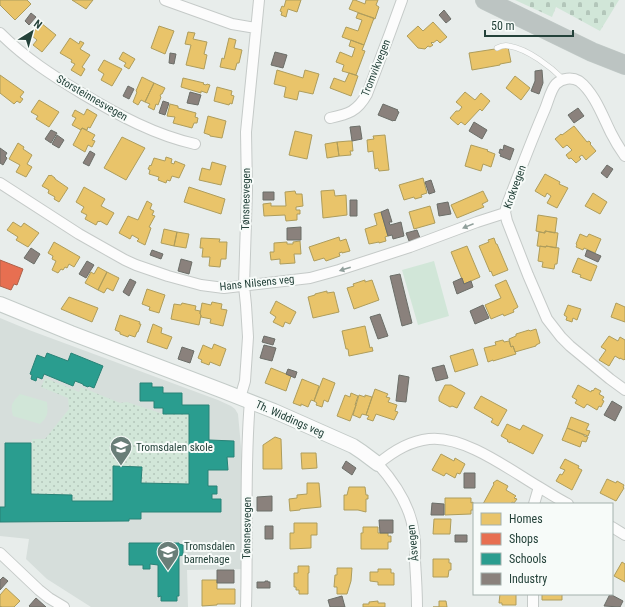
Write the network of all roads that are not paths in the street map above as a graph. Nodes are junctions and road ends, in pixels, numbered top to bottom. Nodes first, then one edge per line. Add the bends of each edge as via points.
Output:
1 (165, 0) edge
2 (259, 0) edge
3 (402, 0) edge
4 (485, 0) edge
5 (256, 28) junction
6 (0, 33) edge
7 (497, 48) dead end
8 (625, 65) edge
9 (564, 80) junction
10 (330, 118) dead end
11 (195, 144) dead end
12 (625, 156) edge
13 (0, 183) edge
14 (505, 214) junction
15 (244, 286) junction
16 (0, 304) edge
17 (625, 390) edge
18 (245, 400) junction
19 (378, 464) junction
20 (539, 487) junction
21 (534, 503) edge
22 (566, 503) edge
23 (613, 528) edge
24 (625, 535) edge
25 (0, 553) edge
26 (533, 595) edge
27 (64, 607) edge
28 (246, 607) edge
29 (417, 607) edge
30 (533, 607) edge

1 - 5 street via 232,24
2 - 5 street, Tønsnesvegen
3 - 10 street, Tromvikvegen via 364,99 351,112
4 - 8 highway via 592,52
5 - 15 street, Tønsnesvegen via 246,132
6 - 11 street, Storsteinnesvegen via 41,68 99,104 144,127
7 - 9 lane via 510,46 525,52 539,59
9 - 12 street via 574,79 586,88
9 - 14 street, Krokvegen via 554,87
13 - 15 street, Hans Nilsens veg via 79,234 136,265 201,285 224,288
14 -> 15 street, Hans Nilsens veg via 339,270 310,278
14 - 17 street, Krokvegen via 515,244 554,330
15 - 18 street, Tønsnesvegen via 248,343
16 - 18 street, Th. Widdings veg
18 - 19 street, Th. Widdings veg via 353,446
18 - 28 street, Tønsnesvegen
19 - 20 street via 398,449 416,442 430,439 445,440 460,443 483,454
19 - 29 street, Åsvegen via 399,492 412,524 415,539
20 - 21 street
20 - 22 street
23 - 24 street
25 - 27 street via 39,590
26 - 30 street

